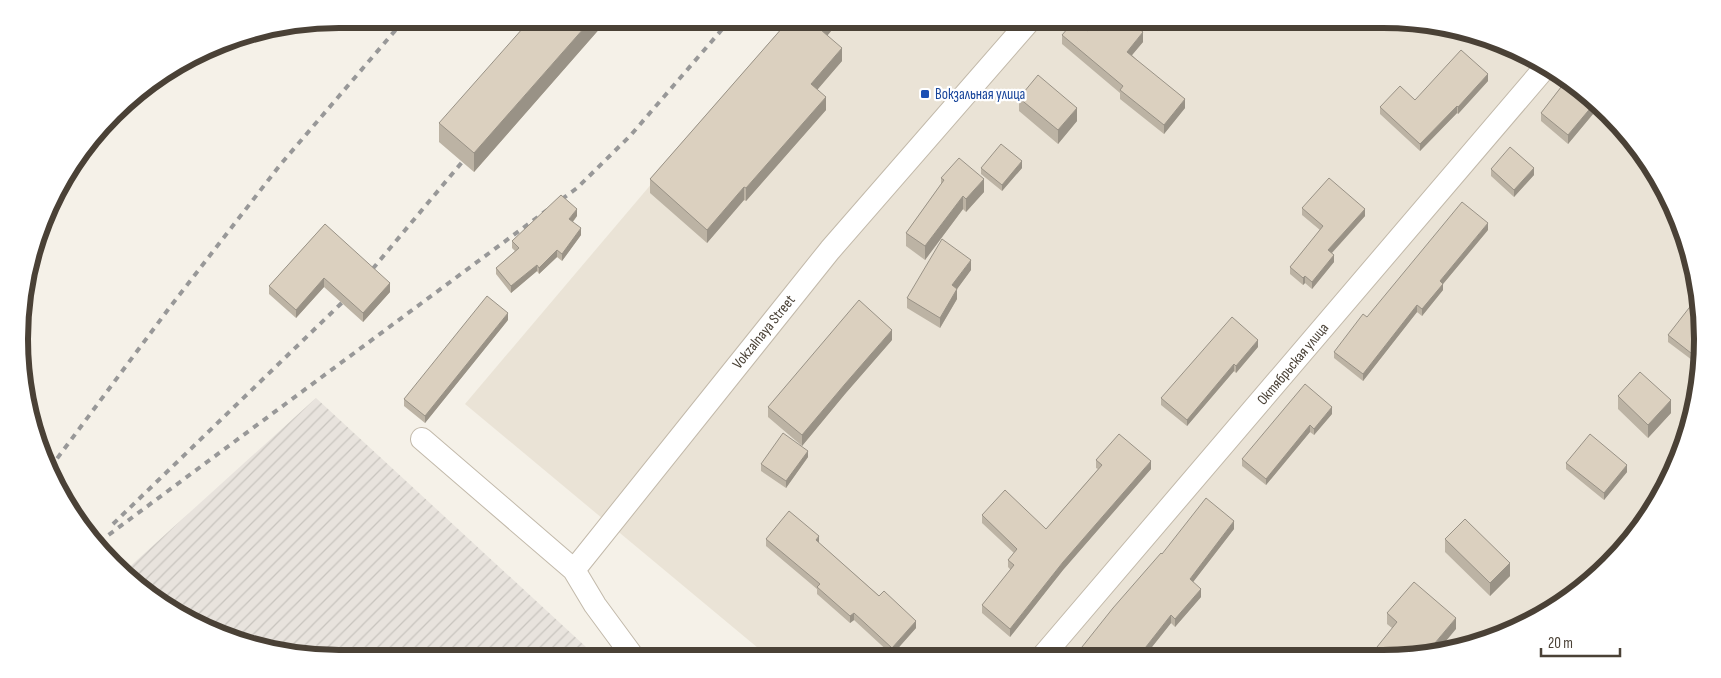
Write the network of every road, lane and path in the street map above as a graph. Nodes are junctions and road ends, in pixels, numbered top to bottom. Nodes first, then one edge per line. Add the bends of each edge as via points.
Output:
1 (1023, 28) edge
2 (1542, 72) edge
3 (422, 439) dead end
4 (574, 570) junction
5 (628, 650) edge
6 (1049, 650) edge

1 - 4 street, Vokzalnaya Street via 830,250
2 - 6 street, Октябрьская улица
3 - 4 street
4 - 5 street

